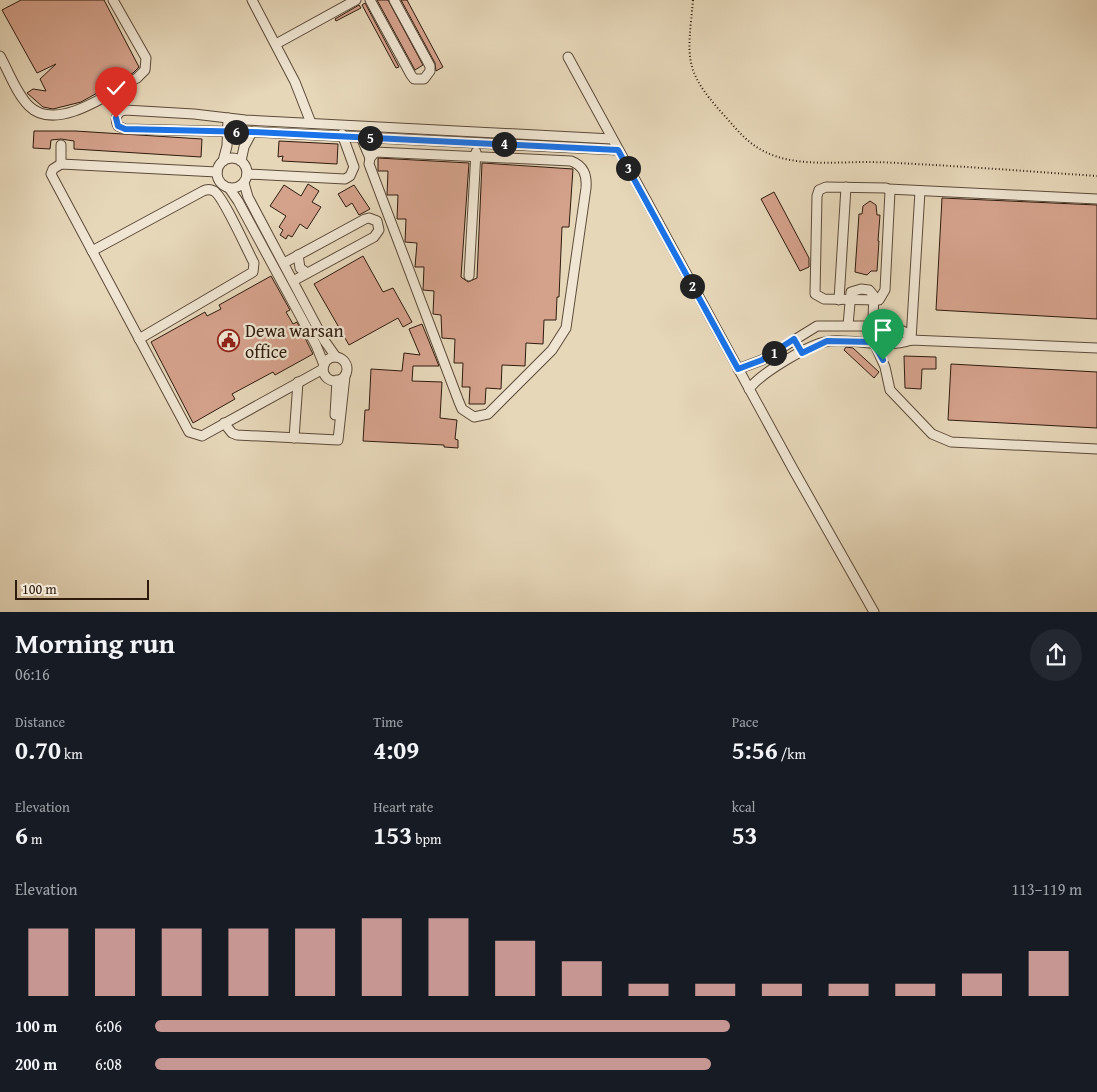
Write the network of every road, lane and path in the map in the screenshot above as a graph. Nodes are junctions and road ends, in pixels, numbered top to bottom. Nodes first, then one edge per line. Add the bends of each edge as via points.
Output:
1 (113, 0) edge
2 (252, 0) edge
3 (356, 0) edge
4 (370, 0) edge
5 (394, 0) edge
6 (693, 0) edge
7 (276, 44) junction
8 (0, 56) edge
9 (568, 58) dead end
10 (228, 118) junction
11 (311, 123) junction
12 (338, 124) junction
13 (228, 132) junction
14 (252, 132) junction
15 (477, 132) junction
16 (567, 136) junction
17 (343, 137) junction
18 (361, 137) junction
19 (612, 139) junction
20 (476, 143) junction
21 (61, 145) dead end
22 (566, 147) junction
23 (618, 150) junction
24 (475, 156) junction
25 (370, 158) junction
26 (223, 161) junction
27 (241, 161) junction
28 (61, 164) junction
29 (217, 172) junction
30 (1097, 176) edge
31 (245, 178) junction
32 (846, 187) junction
33 (228, 188) junction
34 (888, 189) junction
35 (920, 191) junction
36 (1097, 199) edge
37 (249, 221) junction
38 (236, 228) junction
39 (92, 251) junction
40 (298, 255) junction
41 (284, 263) junction
42 (307, 273) junction
43 (469, 276) dead end
44 (293, 281) junction
45 (839, 300) junction
46 (849, 300) junction
47 (874, 301) junction
48 (848, 325) junction
49 (872, 326) junction
50 (139, 338) junction
51 (794, 339) junction
52 (911, 340) junction
53 (873, 342) junction
54 (1097, 348) edge
55 (802, 353) junction
56 (336, 357) junction
57 (324, 367) junction
58 (738, 369) junction
59 (341, 378) junction
60 (298, 382) junction
61 (749, 389) junction
62 (335, 417) dead end
63 (224, 423) junction
64 (294, 438) junction
65 (1097, 449) edge
66 (857, 585) junction
67 (866, 612) edge
68 (874, 612) edge

1 - 8 lane via 146,58 145,70 137,78 72,112 50,116 30,107
2 - 7 lane
3 - 7 lane
4 - 5 lane via 410,75 414,79 424,79 430,66
6 - 30 path via 688,56 698,83 740,134 774,156 817,162 932,165
7 - 11 lane
9 - 19 lane
10 - 11 lane
10 - 13 lane
10 - 13 lane via 125,110 118,114 116,122 125,129
11 - 12 lane
12 - 15 lane
12 - 17 lane
13 - 14 lane
13 - 26 lane
14 - 17 lane
14 - 27 lane via 245,142
15 - 16 lane
15 - 20 lane
16 - 19 lane
16 - 22 lane
17 - 18 lane
17 - 31 lane via 354,167 345,179
18 - 20 lane
18 - 25 lane
19 - 23 lane
20 - 22 lane
20 - 24 lane
21 - 28 lane
22 - 23 lane
23 - 58 lane
24 - 25 lane via 379,152
24 - 25 lane via 571,161 582,168 587,180 568,319 562,336 541,362 488,414 481,416 467,414 459,402
24 - 43 lane
26 - 27 lane via 232,158
26 - 29 lane
27 - 31 lane
28 - 29 lane
28 - 39 lane via 52,169 52,174
29 - 33 lane via 220,182
31 - 33 lane via 237,188
31 - 41 lane via 248,197
32 - 34 lane
32 - 45 lane
32 - 45 lane via 824,187 817,196 814,292 821,298
33 - 37 lane
34 - 35 lane
34 - 47 lane via 891,195 886,290 882,298
35 - 36 lane
35 - 52 lane
37 - 38 lane
37 - 57 lane via 316,345
38 - 39 lane via 216,192 207,189
38 - 50 lane via 254,263 253,272
39 - 50 lane
40 - 41 lane
40 - 42 lane via 300,268
40 - 42 lane via 365,219 377,221 379,230 374,237
41 - 44 lane
42 - 44 lane
44 - 56 lane
45 - 46 lane
46 - 47 lane
46 - 48 lane
47 - 49 lane
48 - 49 lane
48 - 51 lane via 818,326
49 - 52 lane via 897,328
49 - 53 lane
50 - 63 lane via 189,432 202,436
51 - 55 lane
51 - 58 lane via 762,360
52 - 53 lane
52 - 54 lane
53 - 55 lane via 827,341
53 - 65 lane via 886,367 888,385 893,394 941,439
55 - 61 lane via 772,368
56 - 57 lane via 329,359
56 - 59 lane via 345,362 347,369
57 - 59 lane via 326,376
57 - 60 lane
58 - 61 lane
59 - 62 lane
59 - 64 lane via 339,439
60 - 63 lane
60 - 64 lane
61 - 66 lane
63 - 64 lane via 232,434
66 - 67 lane
66 - 68 lane

